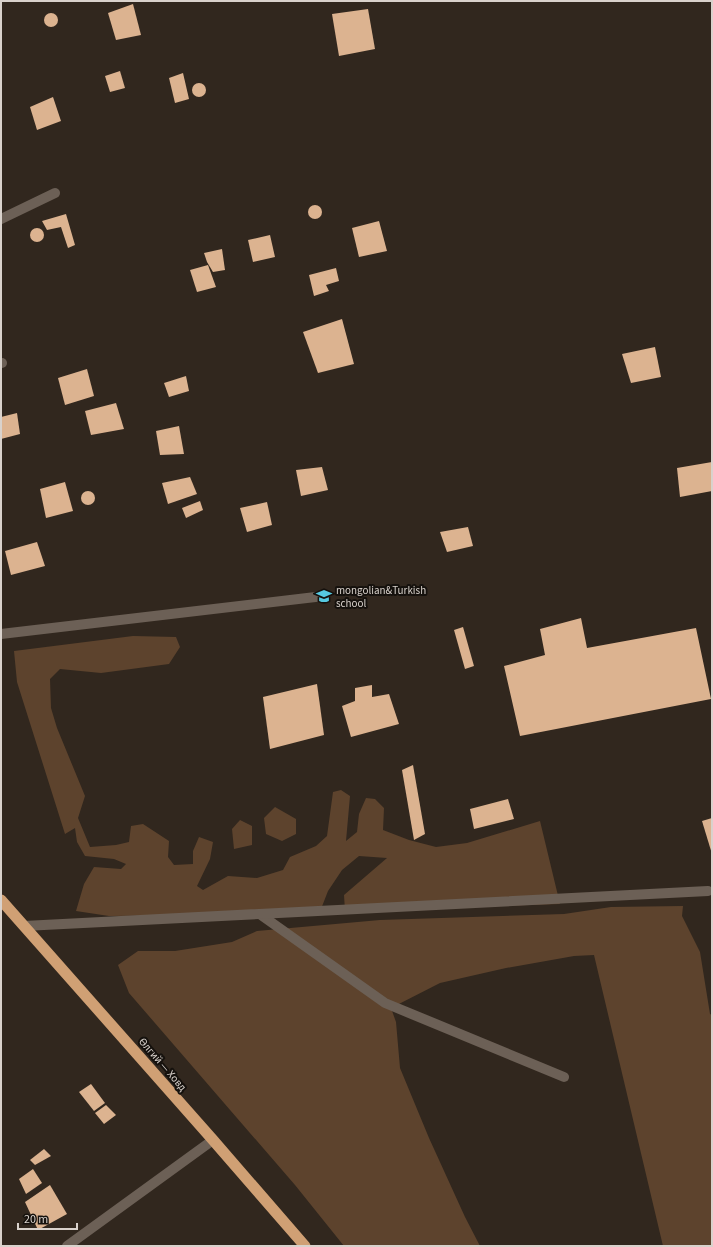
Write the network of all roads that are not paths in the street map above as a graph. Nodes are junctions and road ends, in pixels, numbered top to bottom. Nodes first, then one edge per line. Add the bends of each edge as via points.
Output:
1 (55, 193) dead end
2 (1, 219) edge
3 (324, 596) dead end
4 (1, 634) edge
5 (708, 891) dead end
6 (1, 900) edge
7 (261, 914) junction
8 (24, 926) junction
9 (564, 1077) dead end
10 (214, 1140) junction
11 (67, 1246) edge
12 (305, 1246) edge

1 - 2 street
3 - 4 street
5 - 7 street
6 - 8 highway, Өлгий — Ховд
7 - 8 street
7 - 9 street via 385,1003
8 - 10 highway, Өлгий — Ховд
10 - 11 street
10 - 12 highway, Өлгий — Ховд

